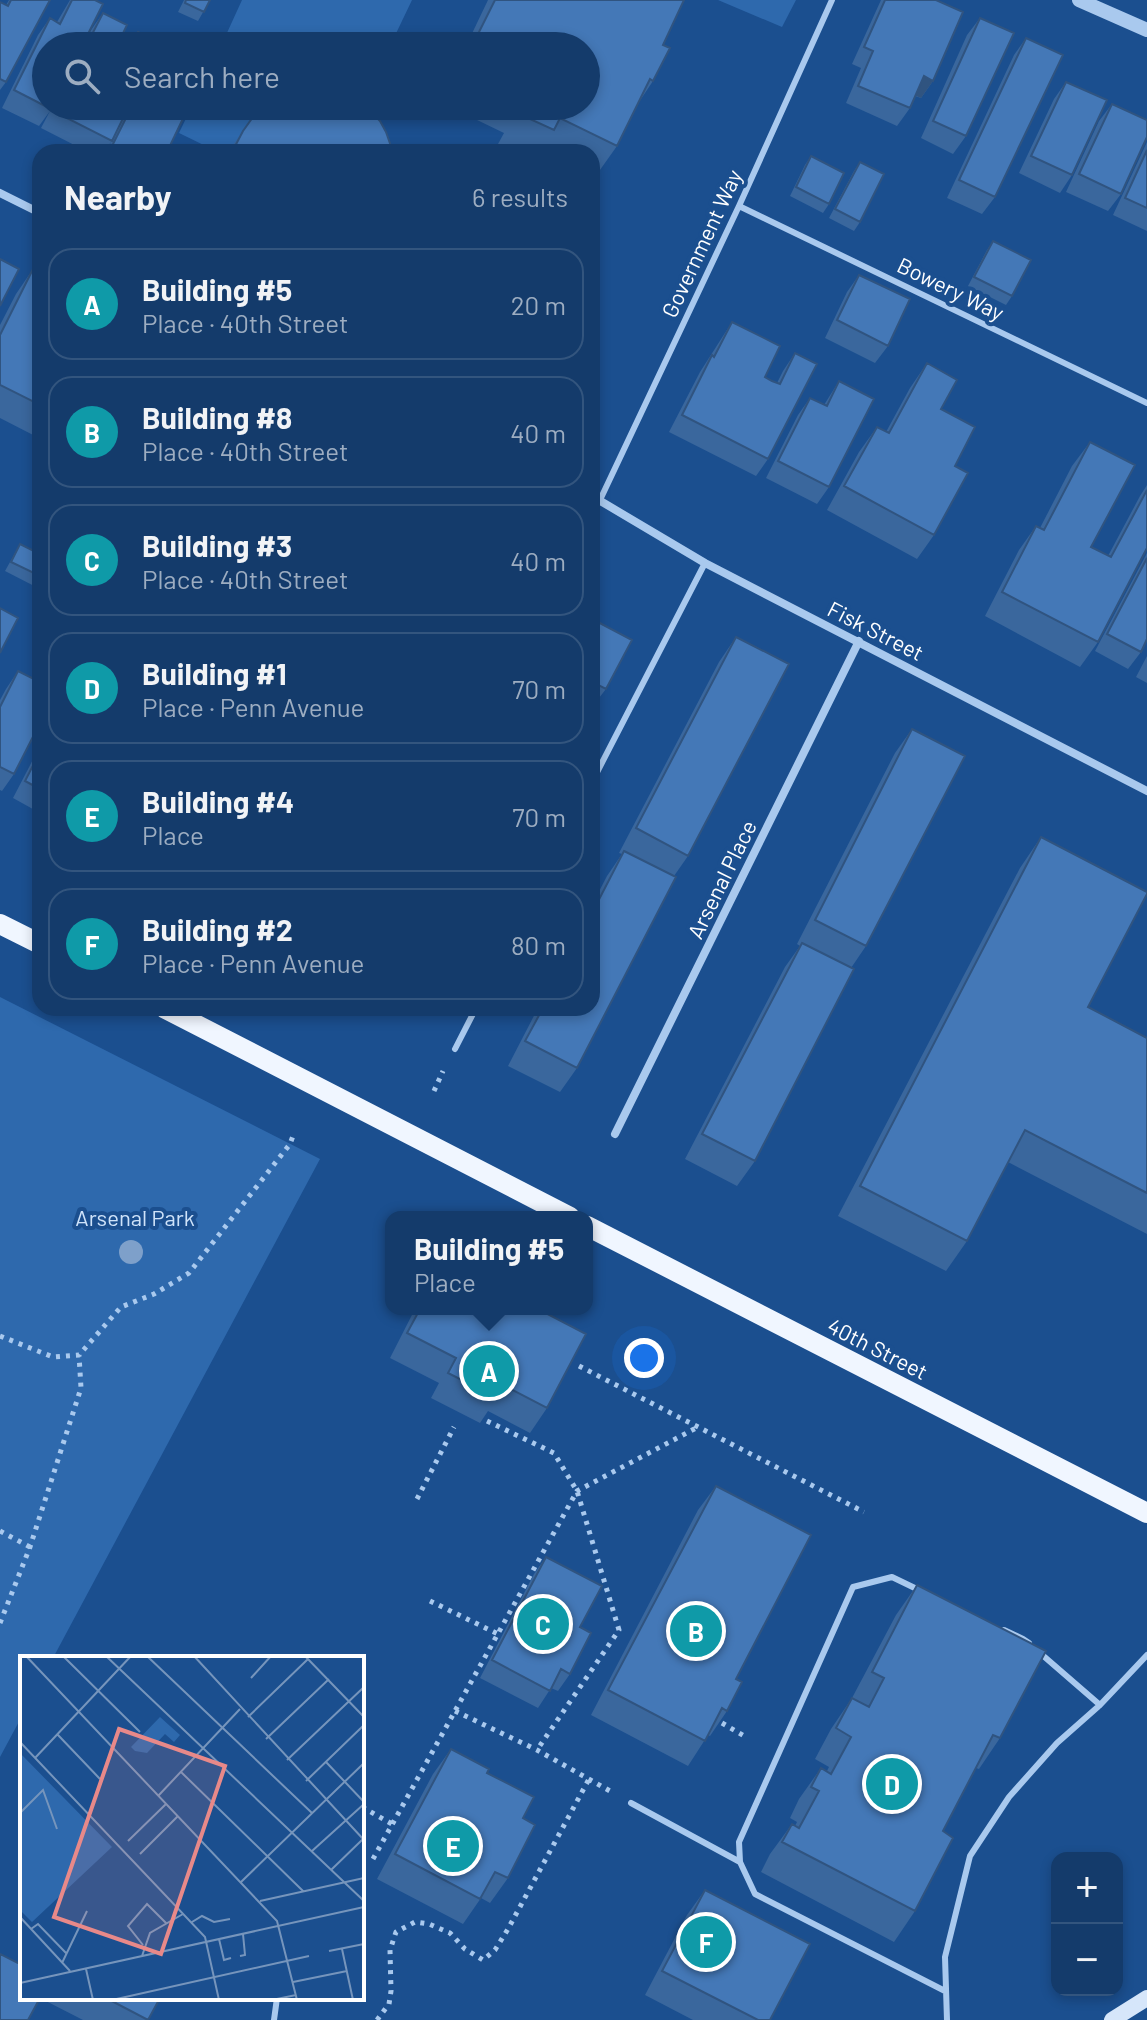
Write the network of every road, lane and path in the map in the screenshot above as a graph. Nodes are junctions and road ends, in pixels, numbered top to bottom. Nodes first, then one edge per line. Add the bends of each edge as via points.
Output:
1 (832, 0) edge
2 (1079, 0) edge
3 (1147, 30) edge
4 (0, 193) edge
5 (739, 206) junction
6 (32, 209) edge
7 (1147, 403) edge
8 (600, 490) edge
9 (600, 500) edge
10 (705, 563) junction
11 (859, 641) junction
12 (600, 766) edge
13 (1147, 791) edge
14 (0, 924) edge
15 (32, 940) edge
16 (180, 1016) edge
17 (472, 1016) edge
18 (455, 1049) dead end
19 (615, 1134) dead end
20 (293, 1136) dead end
21 (558, 1211) edge
22 (593, 1229) edge
23 (0, 1336) edge
24 (79, 1355) junction
25 (579, 1366) edge
26 (487, 1421) edge
27 (454, 1427) dead end
28 (698, 1427) junction
29 (577, 1491) junction
30 (417, 1499) dead end
31 (864, 1512) dead end
32 (1147, 1513) edge
33 (0, 1531) edge
34 (30, 1547) junction
35 (931, 1595) edge
36 (430, 1601) dead end
37 (0, 1623) edge
38 (997, 1626) edge
39 (498, 1634) junction
40 (1147, 1655) edge
41 (1100, 1705) junction
42 (455, 1711) junction
43 (722, 1723) edge
44 (746, 1737) dead end
45 (537, 1750) junction
46 (631, 1803) dead end
47 (364, 1808) edge
48 (392, 1824) junction
49 (373, 1859) dead end
50 (740, 1862) junction
51 (945, 1991) junction
52 (1147, 1998) edge
53 (277, 2000) edge
54 (274, 2020) edge
55 (377, 2020) edge
56 (947, 2020) edge
57 (1112, 2020) edge

1 - 5 lane, Government Way
2 - 3 street
4 - 6 street
5 - 7 lane, Bowery Way
5 - 8 lane, Government Way
9 - 10 street, Fisk Street
10 - 11 street, Fisk Street
10 - 12 lane
11 - 13 street, Fisk Street
11 - 19 street, Arsenal Place
14 - 15 main road
16 - 21 main road
17 - 18 lane
20 - 24 path via 189,1273 121,1307
22 - 32 main road, 40th Street
23 - 24 path via 53,1357
24 - 34 path via 81,1388
25 - 28 path
26 - 29 path via 554,1453
27 - 30 path
28 - 29 path
28 - 31 path
29 - 39 path
29 - 45 path via 619,1630
33 - 34 path
34 - 37 path
35 - 50 lane via 892,1577 853,1587 739,1842
36 - 39 path
38 - 41 lane via 1023,1639
39 - 42 path
40 - 41 lane
41 - 51 lane via 1009,1797 970,1856 945,1957
42 - 45 path
42 - 48 path
43 - 44 path
45 - 55 path via 589,1779 508,1929 483,1960 450,1933 429,1924 415,1922 396,1932 390,1950 389,2004
46 - 50 lane
47 - 48 path
48 - 49 path
50 - 51 lane via 755,1894
51 - 56 lane
52 - 57 main road
53 - 54 lane

